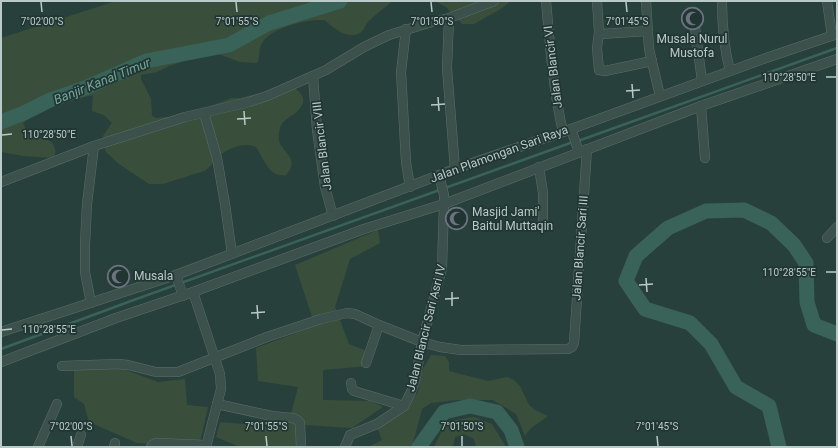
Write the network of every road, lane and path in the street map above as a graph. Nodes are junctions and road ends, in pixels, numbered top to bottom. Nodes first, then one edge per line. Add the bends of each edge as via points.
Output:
1 (494, 1) edge
2 (546, 1) edge
3 (597, 1) edge
4 (646, 1) edge
5 (722, 1) edge
6 (827, 1) edge
7 (449, 18) junction
8 (695, 27) dead end
9 (406, 29) junction
10 (648, 31) junction
11 (599, 32) junction
12 (835, 35) edge
13 (837, 59) edge
14 (652, 61) junction
15 (730, 71) junction
16 (313, 76) junction
17 (702, 81) junction
18 (660, 96) junction
19 (701, 106) junction
20 (204, 114) junction
21 (569, 132) junction
22 (94, 146) junction
23 (581, 149) junction
24 (705, 158) dead end
25 (539, 167) junction
26 (455, 169) junction
27 (440, 178) junction
28 (1, 182) edge
29 (410, 187) junction
30 (444, 199) junction
31 (333, 216) junction
32 (543, 219) dead end
33 (837, 228) edge
34 (827, 238) dead end
35 (232, 254) junction
36 (179, 284) junction
37 (193, 292) junction
38 (91, 303) junction
39 (379, 325) junction
40 (1, 332) edge
41 (422, 342) junction
42 (214, 357) junction
43 (1, 362) edge
44 (366, 363) dead end
45 (62, 366) dead end
46 (351, 383) dead end
47 (57, 404) dead end
48 (217, 404) junction
49 (404, 406) junction
50 (81, 435) dead end
51 (206, 446) edge
52 (38, 447) edge
53 (77, 447) edge
54 (151, 447) edge
55 (301, 447) edge
56 (345, 447) edge

1 - 7 street
2 - 21 street, Jalan Blancir VI via 557,106
3 - 11 street
4 - 10 street
5 - 15 street via 723,37
6 - 12 street
7 - 9 street
7 - 26 street via 447,68
8 - 17 street
9 - 16 street via 364,47
9 - 29 street via 401,78
10 - 11 street via 601,34
10 - 14 street
11 - 14 street via 599,70
12 - 15 street, Jalan Plamongan Sari Raya
13 - 19 street
14 - 18 street
15 - 17 street, Jalan Plamongan Sari Raya
16 - 20 street via 255,100
16 - 31 street, Jalan Blancir VIII via 325,187
17 - 18 street, Jalan Plamongan Sari Raya
18 - 21 street, Jalan Plamongan Sari Raya
19 - 23 street
19 - 24 street
20 - 22 street via 185,117
20 - 35 street via 216,158
21 - 23 street, Jalan Blancir VI
21 - 26 street, Jalan Plamongan Sari Raya
22 - 28 street
22 - 38 street via 85,244 85,272
23 - 25 street
23 - 41 street, Jalan Blancir Sari III via 575,328 572,347 461,350
25 - 30 street
25 - 32 street
26 - 27 street, Jalan Plamongan Sari Raya
27 - 29 street, Jalan Plamongan Sari Raya
27 - 30 street, Jalan Blancir Sari Asri IV
29 - 31 street, Jalan Plamongan Sari Raya
30 - 37 street
30 - 41 street, Jalan Blancir Sari Asri IV via 442,268
31 - 35 street, Jalan Plamongan Sari Raya
33 - 34 street
35 - 36 street, Jalan Plamongan Sari Raya
36 - 37 street
36 - 38 street, Jalan Plamongan Sari Raya via 163,279
36 - 43 street via 116,318
37 - 42 street
38 - 40 street, Jalan Plamongan Sari Raya
39 - 41 street
39 - 42 street via 355,314 342,314 267,337
39 - 44 street
41 - 49 street, Jalan Blancir Sari Asri IV via 415,382
42 - 45 street via 178,372 156,372 118,364
42 - 48 street via 220,374 221,389
46 - 49 street via 354,391
47 - 52 street
48 - 51 street
48 - 55 street via 297,420 300,423
49 - 56 street, Jalan Blancir Sari Asri IV via 377,424 350,435
50 - 53 street
51 - 54 street via 156,443

